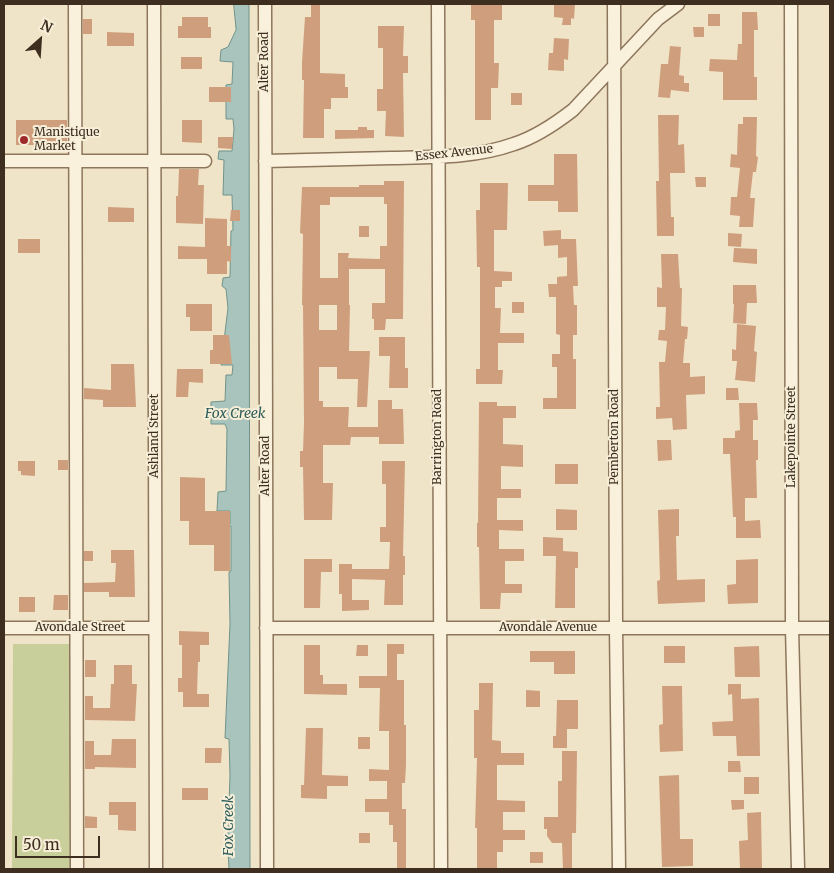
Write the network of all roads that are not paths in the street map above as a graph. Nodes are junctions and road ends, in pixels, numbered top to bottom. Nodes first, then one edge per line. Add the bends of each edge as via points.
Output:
1 (75, 4) edge
2 (154, 4) edge
3 (265, 4) edge
4 (438, 4) edge
5 (614, 4) edge
6 (678, 4) edge
7 (791, 4) edge
8 (614, 66) junction
9 (438, 156) junction
10 (154, 160) junction
11 (4, 161) edge
12 (75, 161) junction
13 (205, 161) dead end
14 (265, 161) junction
15 (4, 628) edge
16 (76, 628) junction
17 (155, 628) junction
18 (266, 628) junction
19 (439, 628) junction
20 (616, 628) junction
21 (792, 628) junction
22 (830, 628) edge
23 (77, 869) edge
24 (156, 869) edge
25 (267, 869) edge
26 (441, 869) edge
27 (619, 869) edge
28 (798, 869) edge

1 - 12 street
2 - 10 street, Ashland Street
3 - 14 street, Alter Road
4 - 9 street, Barrington Road
5 - 8 street, Pemberton Road
6 - 8 street, Essex Avenue via 658,19
7 - 21 street, Lakepointe Street
8 - 9 street, Essex Avenue via 573,110 536,135 492,151
8 - 20 street, Pemberton Road
9 - 14 street, Essex Avenue
9 - 19 street, Barrington Road
10 - 12 street
10 - 13 street
10 - 17 street, Ashland Street
11 - 12 street
12 - 16 street
14 - 18 street, Alter Road
15 - 16 street, Avondale Street
16 - 17 street, Avondale Street
16 - 23 street
17 - 24 street, Ashland Street
18 - 19 street, Avondale Avenue
18 - 25 street, Alter Road
19 - 20 street, Avondale Avenue
19 - 26 street, Barrington Road
20 - 21 street, Avondale Avenue
20 - 27 street, Pemberton Road
21 - 22 street, Avondale Avenue
21 - 28 street, Lakepointe Street

